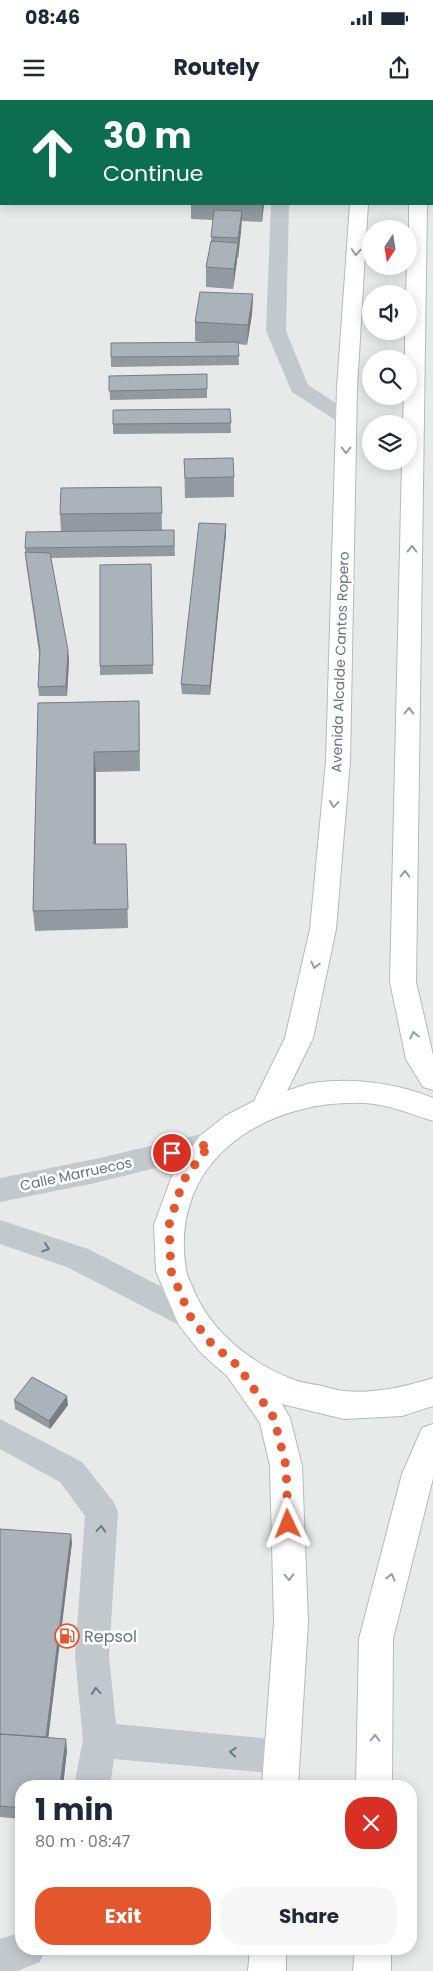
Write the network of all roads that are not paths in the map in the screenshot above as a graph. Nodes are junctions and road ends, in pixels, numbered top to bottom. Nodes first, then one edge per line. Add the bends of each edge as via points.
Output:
1 (280, 205) edge
2 (359, 205) edge
3 (418, 205) edge
4 (347, 419) junction
5 (433, 1079) edge
6 (264, 1109) junction
7 (433, 1110) edge
8 (210, 1144) junction
9 (0, 1190) edge
10 (0, 1232) edge
11 (190, 1316) junction
12 (238, 1366) junction
13 (433, 1392) edge
14 (0, 1433) edge
15 (433, 1438) edge
16 (100, 1740) junction
17 (281, 1772) edge
18 (93, 1780) edge
19 (374, 1780) edge
20 (15, 1953) edge
21 (268, 1955) edge
22 (372, 1955) edge
23 (0, 1958) edge
24 (267, 1971) edge
25 (372, 1971) edge

1 - 4 street via 276,331 299,388
2 -> 4 main road, Avenida Alcalde Cantos Ropero
5 -> 3 main road via 420,1059 403,982
4 -> 6 main road, Avenida Alcalde Cantos Ropero via 338,761 324,929 299,1038
6 - 7 main road via 313,1094 365,1092
6 - 8 main road via 235,1124
8 - 9 street, Calle Marruecos via 95,1172
8 - 11 main road via 183,1181 169,1225 171,1271
10 -> 11 street via 77,1258
11 - 12 main road via 211,1343
12 - 13 main road via 287,1392 344,1405 402,1402
12 -> 17 main road via 274,1418 286,1466 291,1622
16 -> 14 street via 92,1656 102,1512 71,1472
19 -> 15 main road via 376,1639 418,1474
17 -> 16 street
16 - 18 street
20 - 23 street
21 - 24 main road
22 - 25 main road

